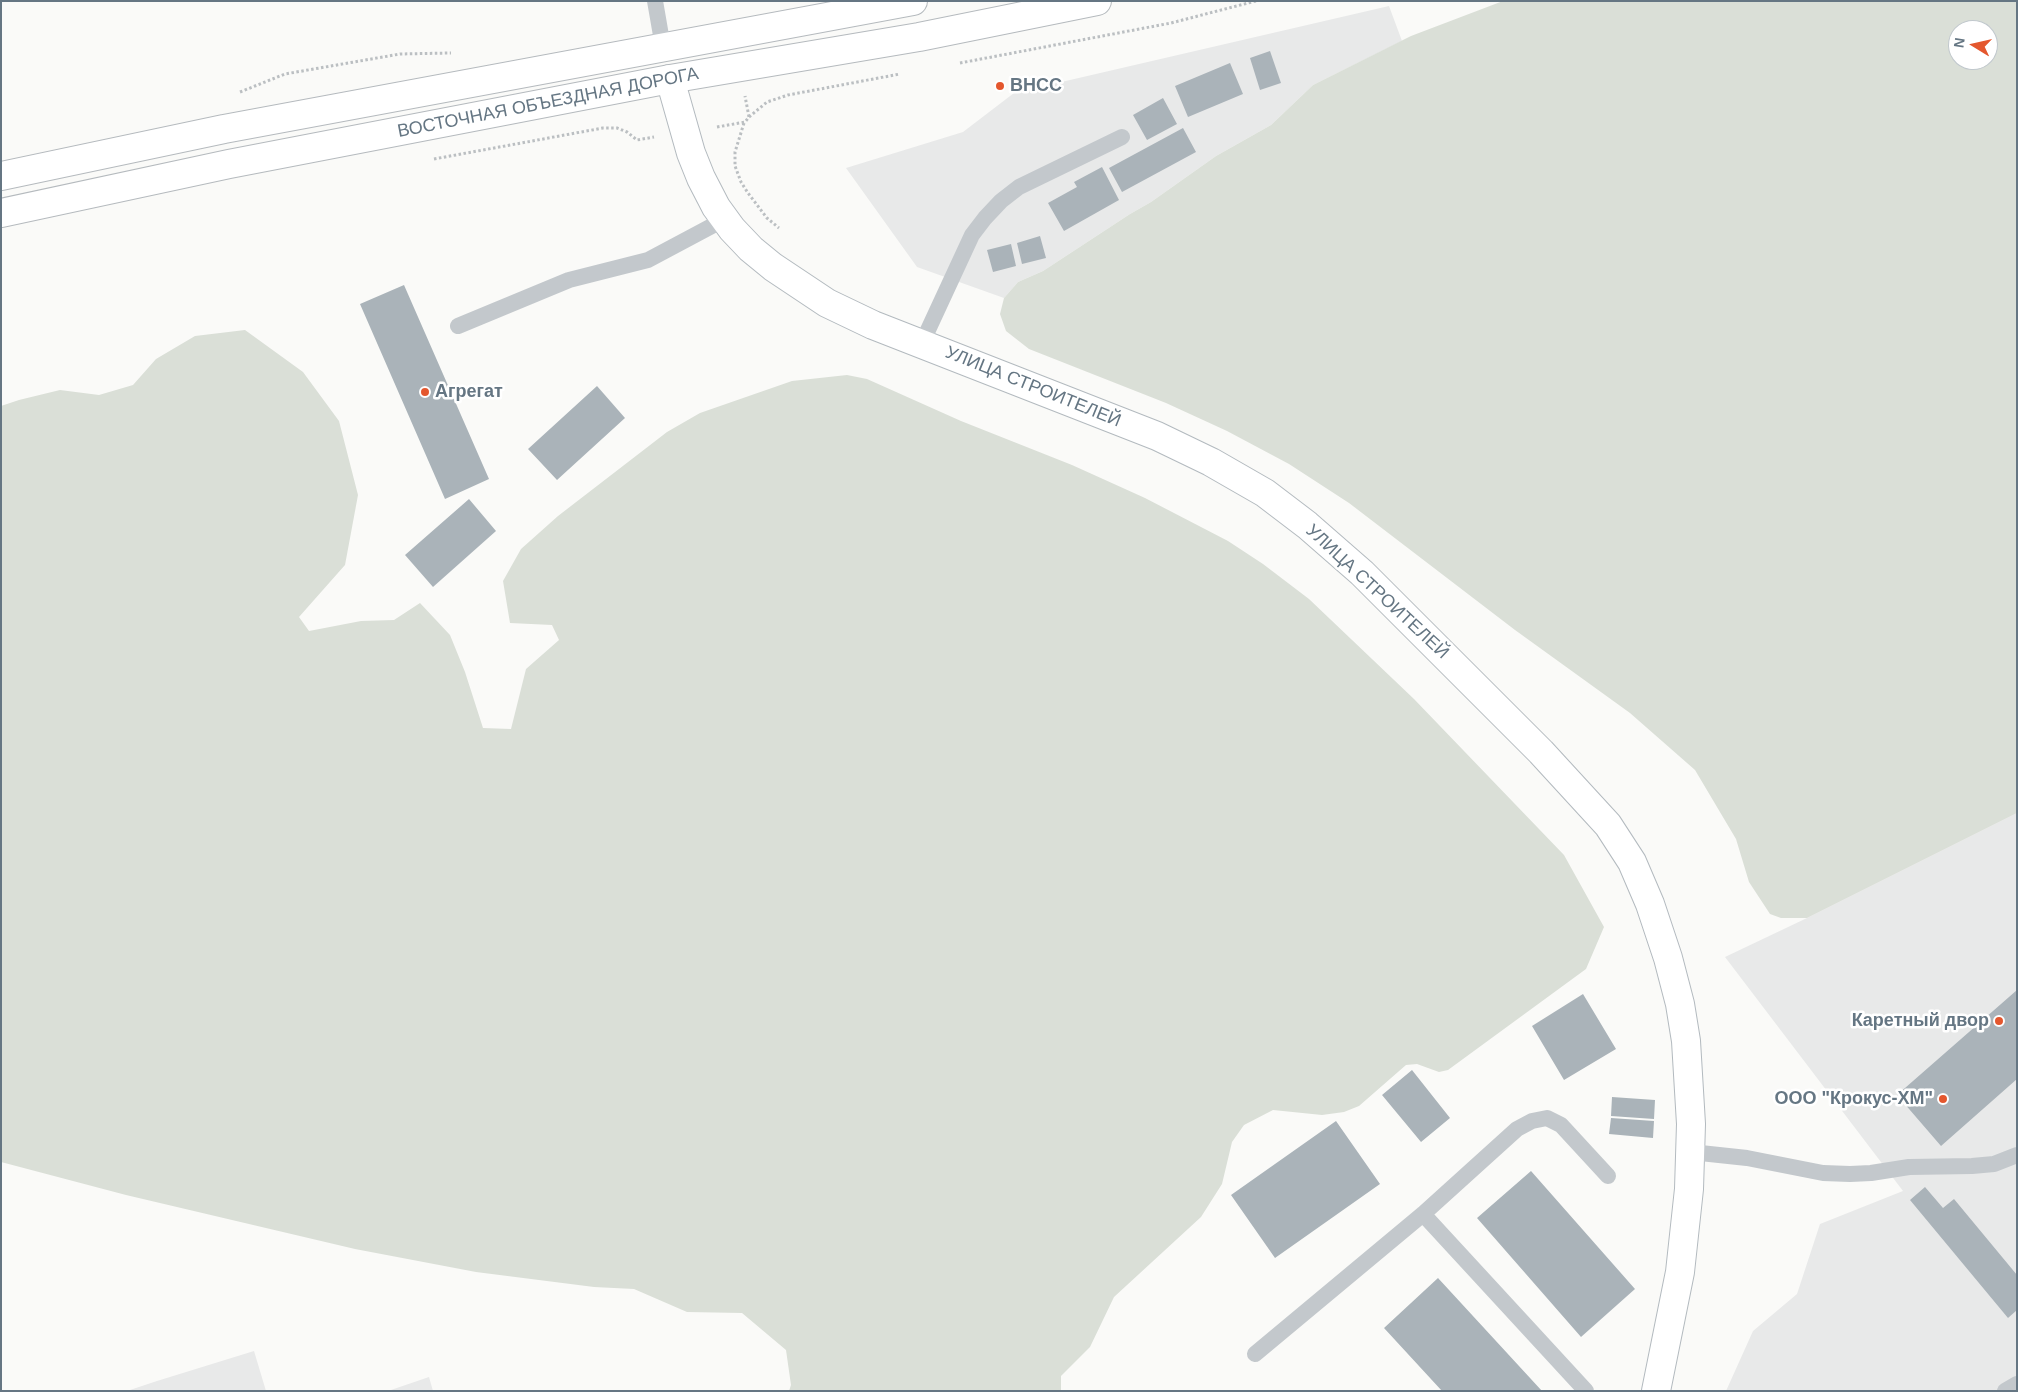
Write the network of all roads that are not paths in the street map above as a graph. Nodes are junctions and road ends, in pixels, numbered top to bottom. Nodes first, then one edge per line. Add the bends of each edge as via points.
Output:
1 (655, 1) edge
2 (914, 1) edge
3 (1097, 1) edge
4 (663, 47) junction
5 (670, 79) junction
6 (1122, 137) dead end
7 (1, 176) edge
8 (1, 213) edge
9 (725, 219) junction
10 (458, 326) dead end
11 (922, 343) junction
12 (1691, 1152) junction
13 (2017, 1155) edge
14 (1608, 1176) dead end
15 (1424, 1214) junction
16 (1255, 1354) dead end
17 (2017, 1384) edge
18 (1586, 1391) edge
19 (1656, 1391) edge
20 (2005, 1391) edge

1 - 4 lane
2 - 4 main road, ВОСТОЧНАЯ ОБЪЕЗДНАЯ ДОРОГА
3 - 5 main road, ВОСТОЧНАЯ ОБЪЕЗДНАЯ ДОРОГА via 919,37
4 - 5 main road, УЛИЦА СТРОИТЕЛЕЙ
4 - 7 main road, ВОСТОЧНАЯ ОБЪЕЗДНАЯ ДОРОГА via 224,129
5 - 8 main road, ВОСТОЧНАЯ ОБЪЕЗДНАЯ ДОРОГА via 229,164
5 - 9 main road, УЛИЦА СТРОИТЕЛЕЙ via 697,170
6 - 11 lane via 1019,187 1001,201 972,235
9 - 10 lane via 648,260 570,280
9 - 11 main road, УЛИЦА СТРОИТЕЛЕЙ via 751,249 795,283 873,325
11 - 12 main road, УЛИЦА СТРОИТЕЛЕЙ via 1157,436 1265,493 1362,573 1541,752 1608,825 1632,862 1650,904 1680,1004 1686,1041
12 - 13 lane via 1747,1158 1823,1173 1850,1174 1910,1167 1994,1164
12 - 19 main road, УЛИЦА СТРОИТЕЛЕЙ via 1680,1272
14 - 15 lane via 1561,1125 1547,1118 1532,1121 1517,1128
15 - 16 lane
15 - 18 lane
17 - 20 lane

